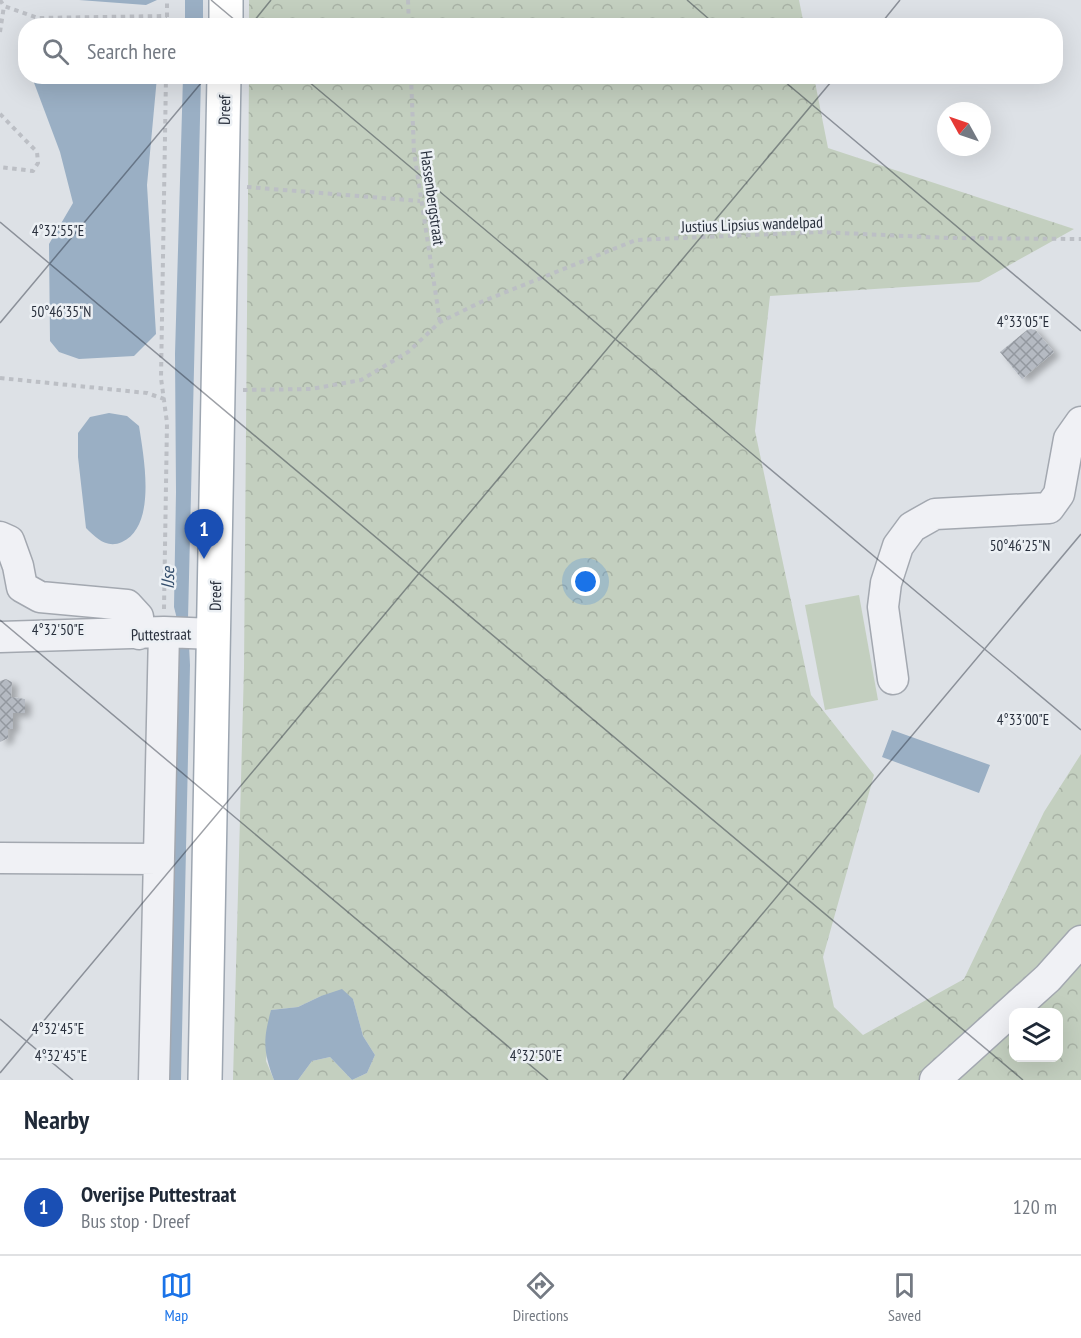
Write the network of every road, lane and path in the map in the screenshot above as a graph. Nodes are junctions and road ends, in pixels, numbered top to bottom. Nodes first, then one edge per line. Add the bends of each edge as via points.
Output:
1 (0, 0) edge
2 (167, 0) edge
3 (226, 0) edge
4 (408, 0) edge
5 (4, 6) junction
6 (167, 16) joint
7 (226, 18) edge
8 (409, 18) edge
9 (0, 32) edge
10 (166, 84) edge
11 (225, 84) edge
12 (411, 84) edge
13 (0, 114) edge
14 (0, 167) edge
15 (222, 186) junction
16 (420, 201) junction
17 (1081, 239) edge
18 (440, 322) junction
19 (0, 378) edge
20 (218, 390) junction
21 (165, 399) junction
22 (1081, 422) edge
23 (0, 537) edge
24 (176, 633) junction
25 (0, 638) edge
26 (894, 679) dead end
27 (0, 858) edge
28 (159, 859) junction
29 (1081, 941) edge
30 (154, 1080) edge
31 (205, 1080) edge
32 (935, 1080) edge

1 - 5 path
2 - 6 path
3 - 7 main road
4 - 8 path
5 - 6 path via 39,18
5 - 9 path
10 - 21 path via 161,378
11 - 15 main road, Dreef
12 - 16 path, Hassenbergstraat
13 - 14 path via 37,152 38,163 33,171
15 - 16 path
15 - 20 main road, Dreef
16 - 18 path, Hassenbergstraat
17 - 18 path, Justius Lipsius wandelpad via 819,232 636,240
18 - 20 path, Justius Lipsius wandelpad via 408,352 361,380 311,389
19 - 21 path via 147,393
20 - 24 main road, Dreef
21 - 24 path
22 - 26 street via 1068,439 1059,494 1049,508 935,514 912,527 898,546 883,607
23 - 24 street via 9,541 22,587 40,597 127,605 138,616
24 - 25 street, Puttestraat
24 - 28 street, Dreef
24 - 31 main road, Dreef
27 - 28 street
28 - 30 street, Dreef
29 - 32 street via 1048,978

